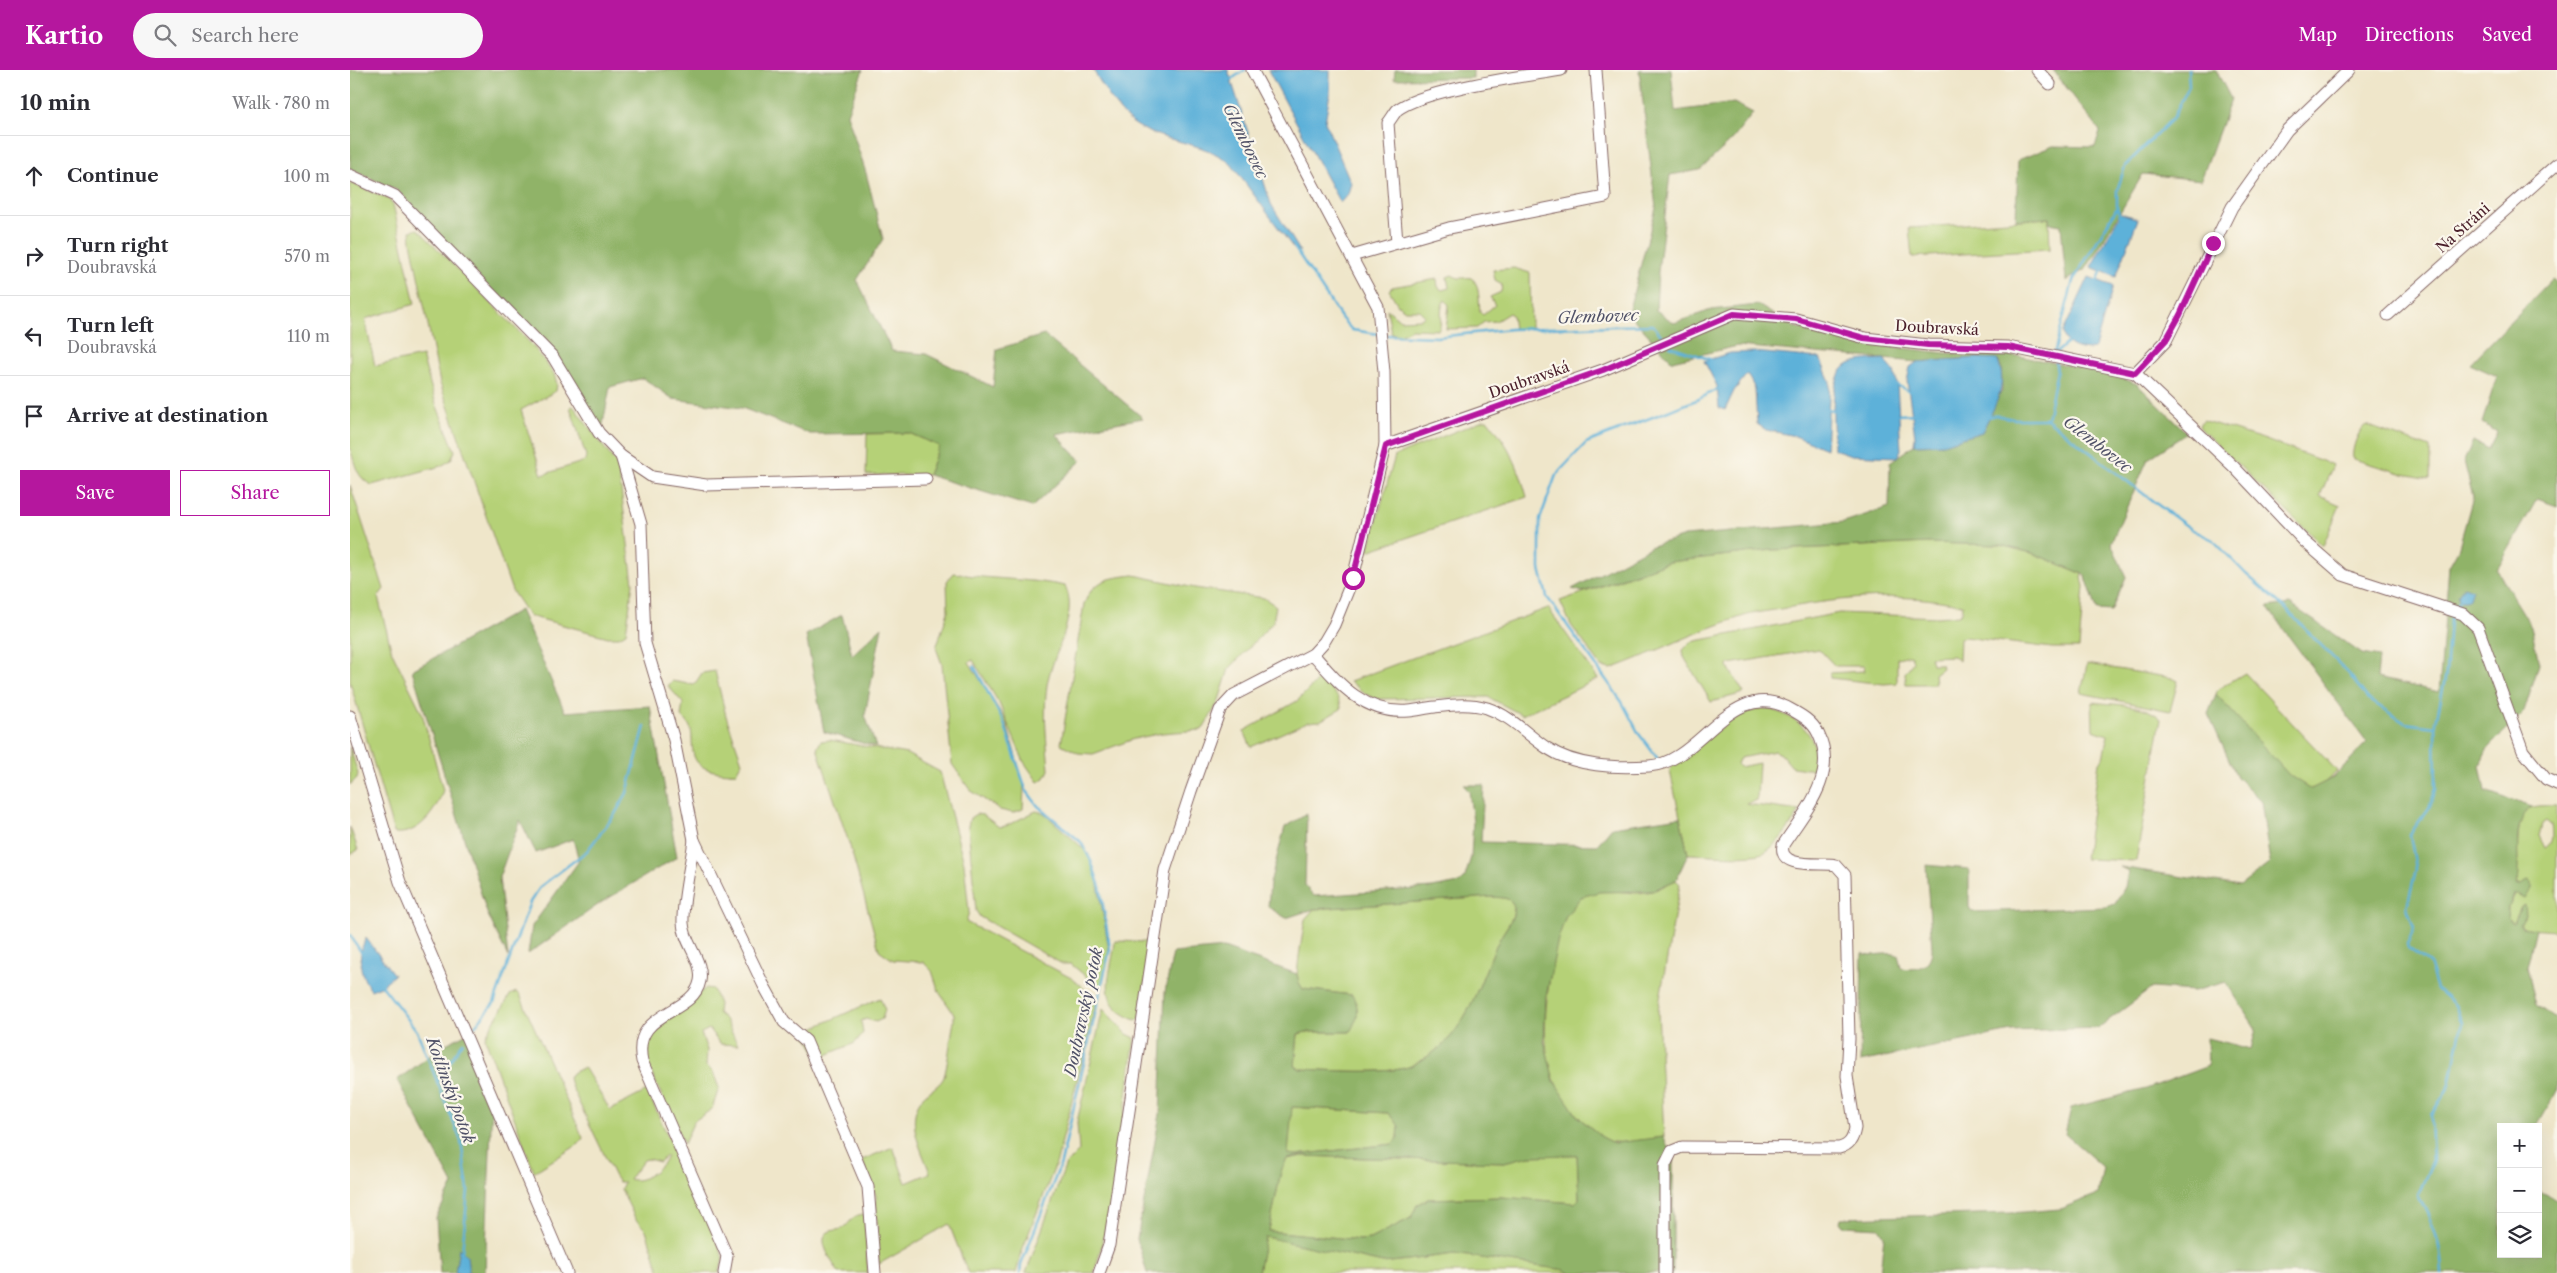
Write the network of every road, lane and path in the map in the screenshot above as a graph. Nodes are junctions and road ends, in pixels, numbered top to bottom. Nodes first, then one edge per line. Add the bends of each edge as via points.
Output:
1 (1252, 70) edge
2 (1561, 70) edge
3 (1596, 70) edge
4 (2037, 70) edge
5 (2350, 70) edge
6 (1535, 72) edge
7 (2050, 84) dead end
8 (2557, 164) edge
9 (350, 175) edge
10 (1397, 243) junction
11 (1352, 256) junction
12 (2388, 314) dead end
13 (2135, 373) junction
14 (1386, 446) junction
15 (621, 456) junction
16 (926, 479) dead end
17 (1313, 654) junction
18 (350, 716) edge
19 (2557, 784) edge
20 (694, 840) junction
21 (567, 1273) edge
22 (724, 1273) edge
23 (875, 1273) edge
24 (1099, 1273) edge
25 (1665, 1273) edge

1 - 11 street
2 - 6 street
3 - 10 street via 1605,197 1448,228
4 - 7 street
5 - 13 street via 2287,130 2232,207 2166,340
6 - 10 street via 1440,94 1396,111 1388,123
8 - 12 street, Na Stráni
9 - 15 street via 395,196 553,357 599,433
10 - 11 street
11 - 14 street via 1378,307
13 - 14 street, Doubravská via 2008,347 1864,338 1796,319 1734,314 1603,370
13 - 19 street via 2234,467 2304,541 2343,575 2463,614 2478,628 2523,751 2546,780
14 - 17 street via 1353,578 1334,625
15 - 16 street via 652,478 706,485
15 - 20 street via 641,524 645,644 674,740
17 - 24 street via 1234,695 1220,710 1188,800 1165,870 1109,1245
17 - 25 street via 1348,691 1362,702 1381,710 1410,711 1457,704 1486,708 1511,720 1546,748 1565,758 1601,765 1652,766 1666,762 1732,711 1750,703 1769,700 1808,719 1817,731 1824,752 1821,786 1782,851 1793,862 1836,865 1845,876 1847,1076 1855,1128 1853,1136 1850,1142 1839,1148 1682,1147 1672,1151 1665,1165
18 - 21 street via 400,882
20 - 22 street via 683,923 686,939 698,963 700,982 693,995 648,1028 640,1050 728,1256
20 - 23 street via 784,1022 806,1041 868,1187

